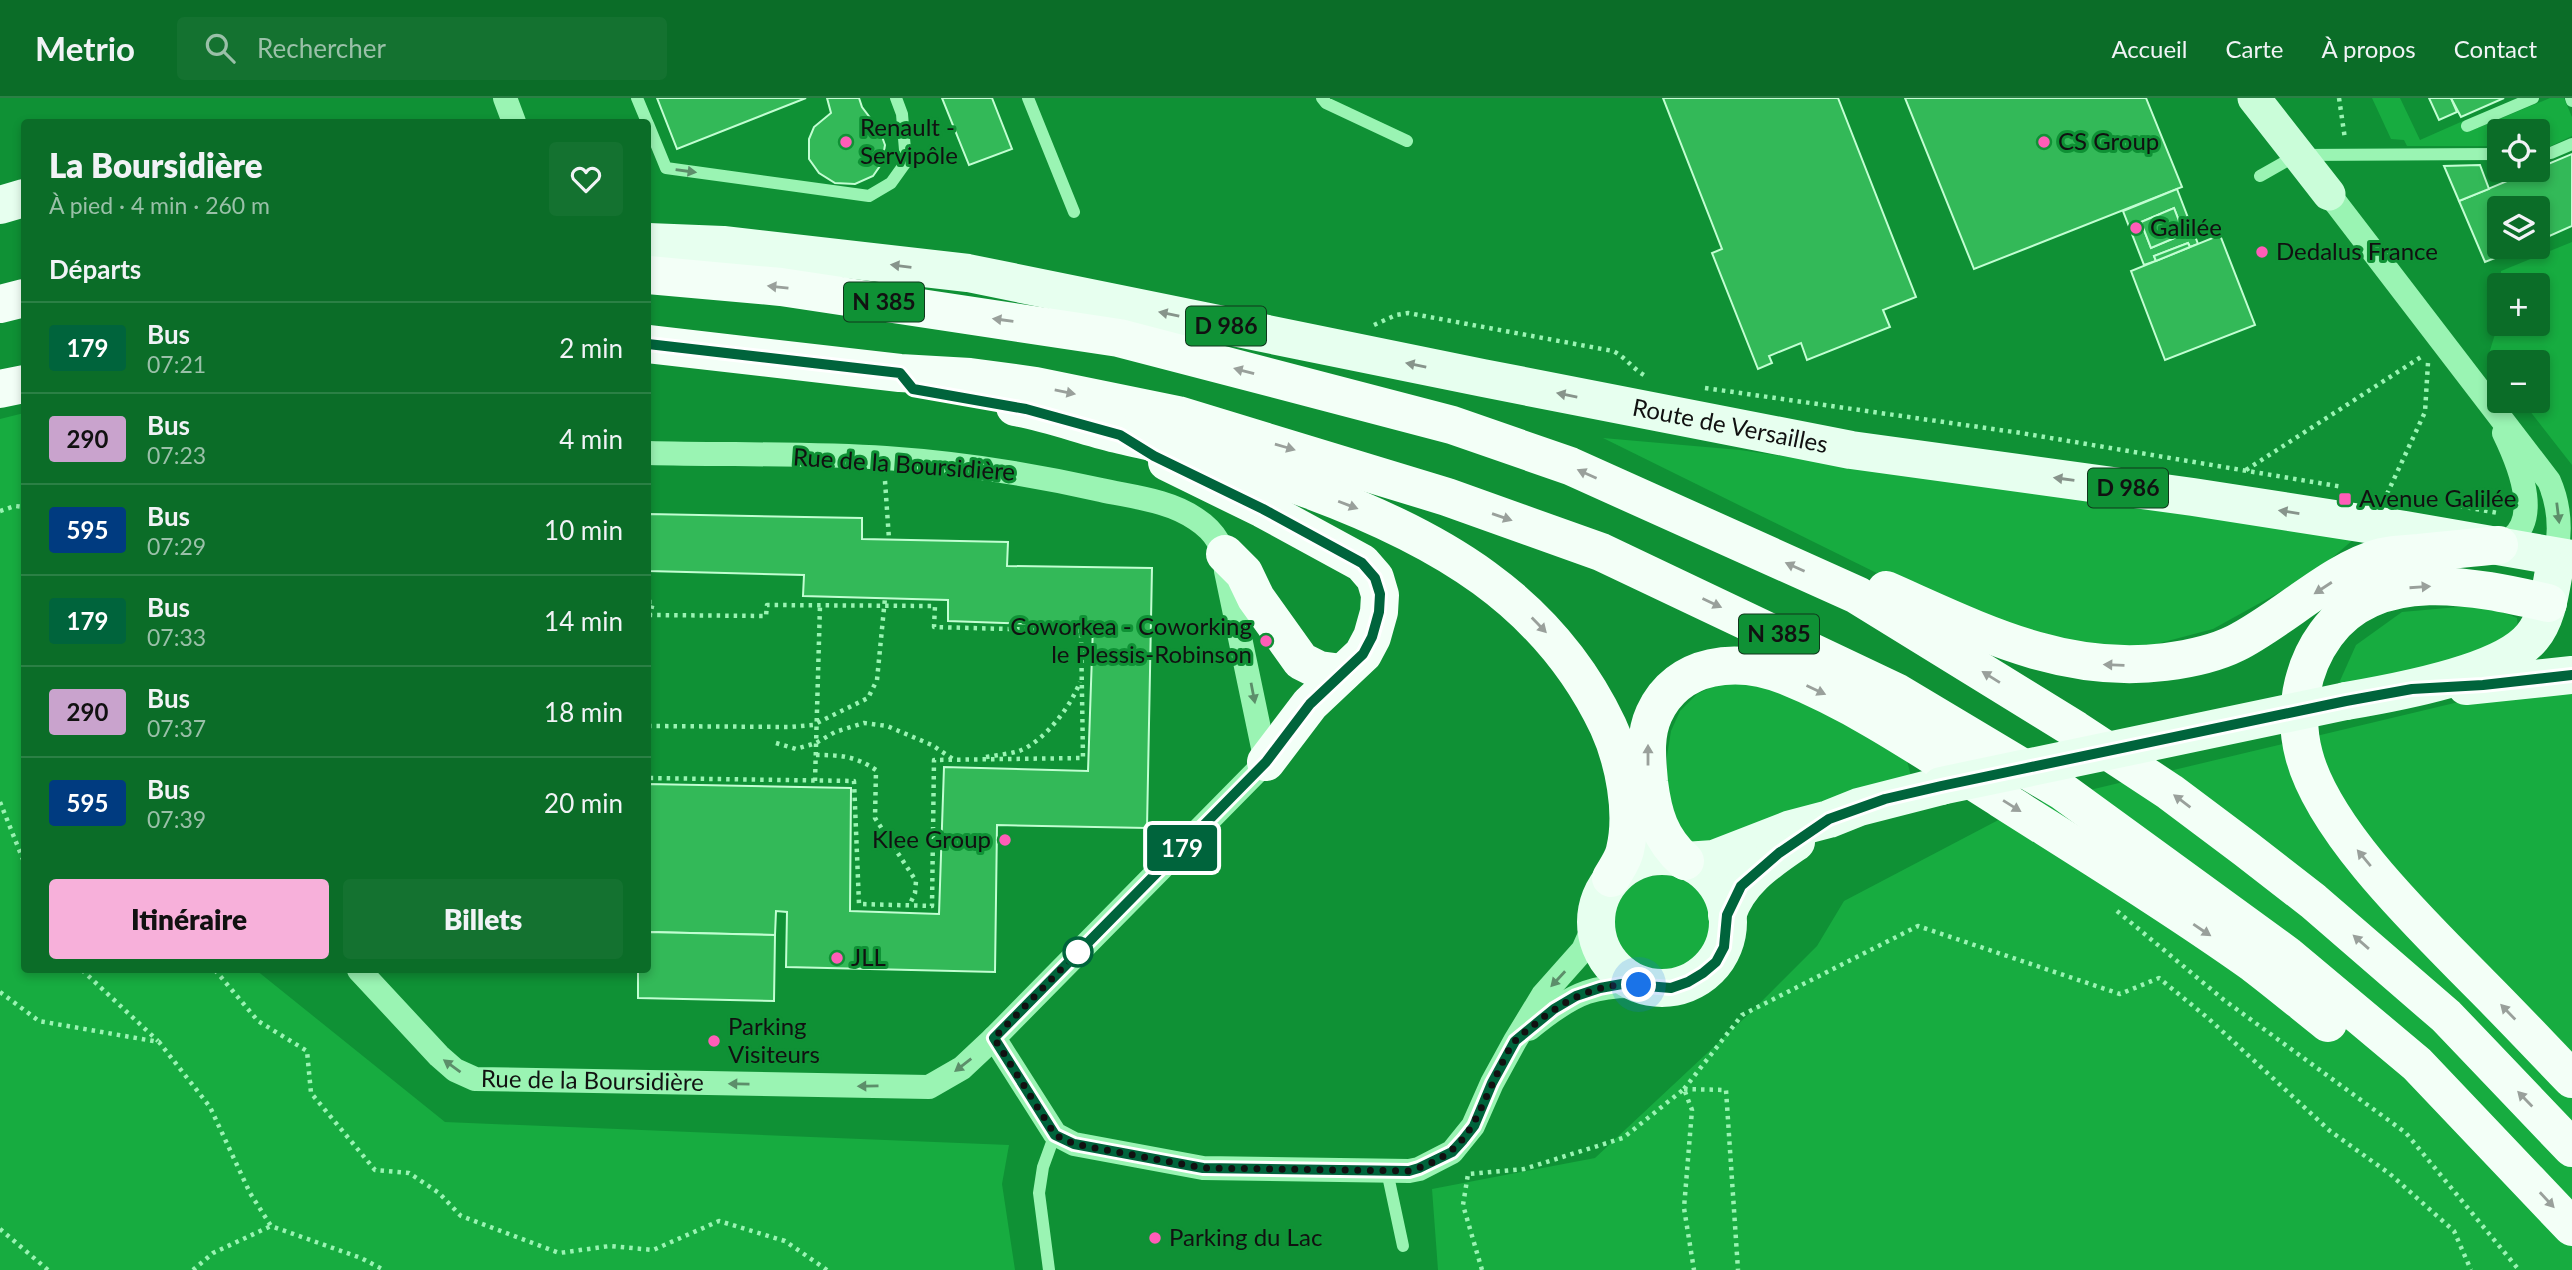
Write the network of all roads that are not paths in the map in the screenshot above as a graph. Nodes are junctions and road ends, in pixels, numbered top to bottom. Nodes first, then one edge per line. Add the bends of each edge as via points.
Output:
1 (505, 98) edge
2 (637, 98) edge
3 (895, 98) edge
4 (1028, 98) edge
5 (1322, 98) edge
6 (2254, 98) edge
7 (2533, 98) edge
8 (513, 119) edge
9 (645, 119) edge
10 (2466, 126) dead end
11 (651, 132) edge
12 (1407, 141) dead end
13 (2572, 144) edge
14 (2550, 153) edge
15 (2487, 154) edge
16 (2297, 155) junction
17 (2260, 176) dead end
18 (2329, 194) joint
19 (21, 199) edge
20 (0, 205) edge
21 (1074, 212) dead end
22 (651, 242) edge
23 (651, 275) edge
24 (21, 299) edge
25 (0, 304) edge
26 (651, 344) edge
27 (900, 373) junction
28 (21, 385) edge
29 (0, 389) edge
30 (2487, 389) edge
31 (2499, 413) edge
32 (2505, 413) edge
33 (2510, 413) edge
34 (1120, 435) junction
35 (651, 453) edge
36 (2572, 487) edge
37 (2499, 529) junction
38 (1225, 554) junction
39 (2564, 558) edge
40 (1857, 595) junction
41 (2560, 605) edge
42 (2572, 646) edge
43 (1342, 673) junction
44 (2572, 675) edge
45 (2483, 685) junction
46 (2412, 689) junction
47 (1266, 762) junction
48 (1829, 819) junction
49 (1685, 861) junction
50 (1611, 878) junction
51 (1727, 915) junction
52 (1595, 923) junction
53 (362, 973) edge
54 (1655, 987) junction
55 (994, 1038) junction
56 (1515, 1041) junction
57 (2572, 1079) edge
58 (1055, 1135) junction
59 (2572, 1148) edge
60 (1387, 1171) junction
61 (2522, 1173) junction
62 (2572, 1227) edge
63 (1403, 1246) dead end
64 (1049, 1270) edge

1 - 8 street
2 - 9 lane
11 -> 3 lane via 666,168 869,196 891,183 906,162 902,114
4 - 21 lane
5 - 12 lane
6 - 16 main road
7 - 10 lane
13 - 14 lane
15 - 16 lane
16 - 17 lane
16 - 18 main road
18 - 30 street via 2454,356
19 - 20 main road
37 -> 22 main road, Route de Versailles / D 986 via 2193,497 1850,450 968,273 723,245
40 -> 23 highway, N 385 via 1570,466 1440,422 1119,338 781,287
24 - 25 highway
26 - 27 highway, N 385
27 - 34 highway via 913,389 1026,409
27 -> 61 highway, N 385 via 1036,386 1178,415 1447,497 1601,552 1898,693 2062,791 2287,955 2417,1064
28 - 29 highway
31 - 37 street via 2526,508 2516,537
32 -> 39 street via 2554,492
33 - 36 street
34 - 43 highway via 1362,563 1375,578 1379,612 1363,654
34 -> 50 highway via 1212,456 1379,517 1458,559 1524,609 1588,689 1621,759 1626,837 1621,861
35 - 38 street, Rue de la Boursidière via 884,458 1013,471 1161,503 1208,528
37 - 39 main road, D 986
37 -> 40 highway via 2383,556 2349,571 2236,643 2180,661 2142,665 2070,660 2028,649 1882,588
38 - 43 highway via 1244,573 1256,598 1301,661 1319,670
38 -> 47 street, Rue de la Boursidière
39 - 41 main road
59 -> 40 highway, N 385 via 2446,1016 2313,901 2170,792
41 - 46 main road via 2510,655
57 -> 41 highway via 2425,928 2342,830 2304,756 2300,716 2302,686 2317,647 2343,617 2376,596 2400,588 2449,586
42 - 45 main road via 2547,665
43 - 47 highway via 1310,704
44 - 45 main road
45 - 46 main road
46 - 48 main road, bridge via 1941,786
47 - 55 street, Rue de la Boursidière
48 - 49 main road via 1714,859
48 - 51 main road via 1757,870 1741,886
49 - 50 main road via 1644,859
49 - 51 main road via 1714,882
49 -> 61 highway via 1666,840 1654,814 1646,756 1654,714 1678,685 1714,666 1749,665 1787,676 1914,744 2129,879 2256,966 2406,1085 2485,1158
50 - 52 main road via 1602,892
51 - 54 main road via 1724,947 1716,962 1688,982
52 - 54 main road via 1609,962 1633,980
52 -> 56 street via 1583,950 1543,995
55 -> 53 street, Rue de la Boursidière via 962,1068 929,1087 475,1079 439,1056
54 - 56 street via 1622,984 1576,996
55 - 58 street
56 - 60 street via 1474,1126 1452,1152 1409,1171
58 - 60 street via 1074,1144 1203,1168
58 - 64 lane via 1039,1193
60 - 63 lane
61 -> 62 highway, N 385

